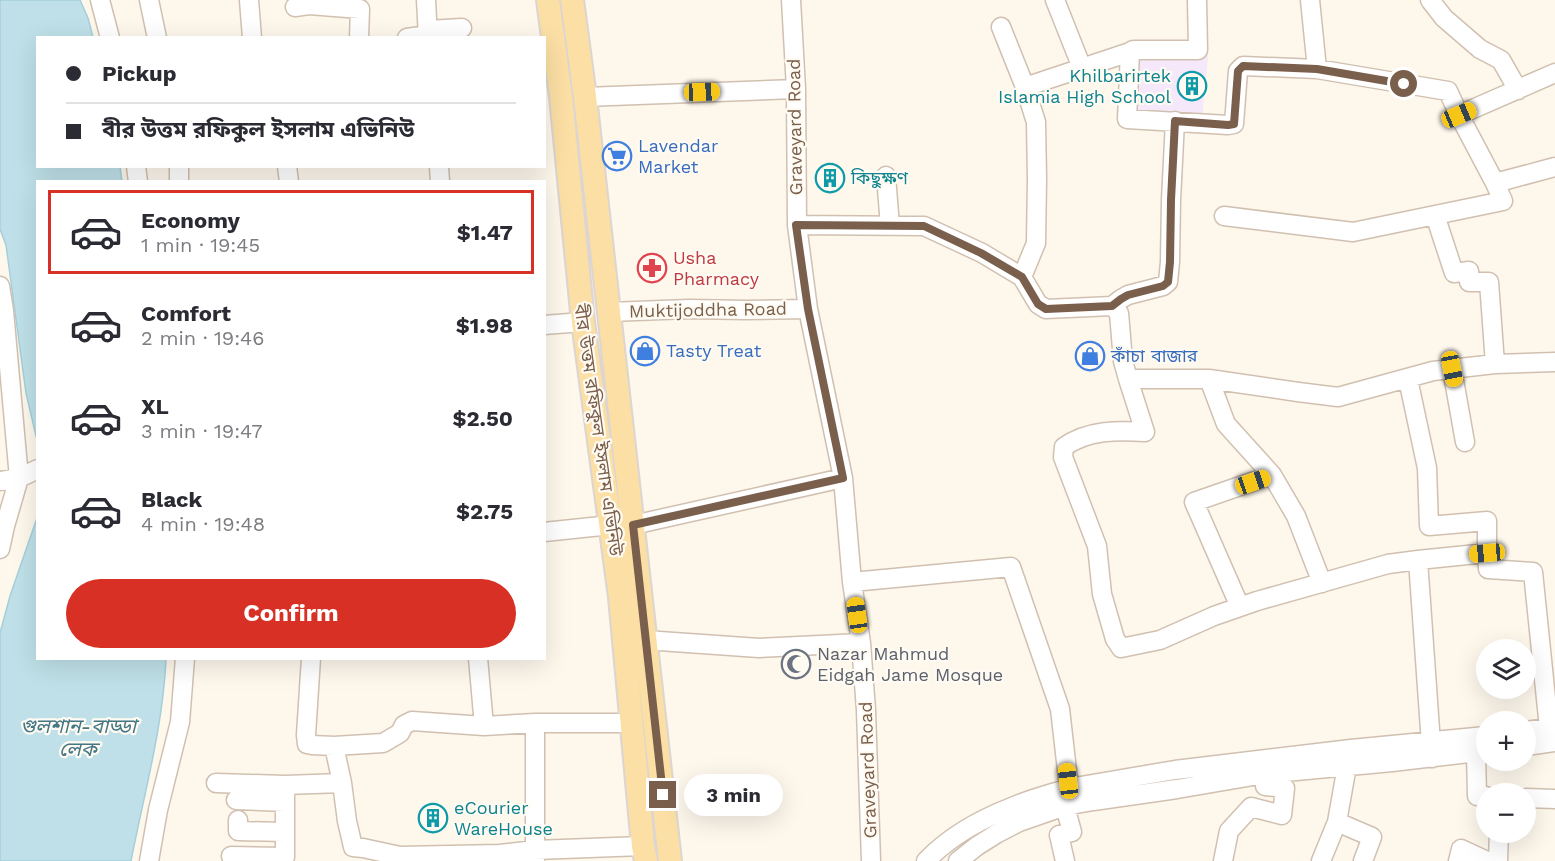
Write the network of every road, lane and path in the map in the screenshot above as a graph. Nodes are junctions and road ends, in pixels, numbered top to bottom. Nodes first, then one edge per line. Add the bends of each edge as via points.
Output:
1 (100, 0) edge
2 (149, 0) edge
3 (249, 0) edge
4 (426, 0) edge
5 (548, 0) edge
6 (573, 0) edge
7 (791, 0) edge
8 (1055, 0) edge
9 (1197, 0) edge
10 (1310, 0) edge
11 (1430, 0) edge
12 (304, 4) edge
13 (1001, 27) dead end
14 (462, 28) dead end
15 (428, 34) edge
16 (109, 36) edge
17 (158, 36) edge
18 (252, 36) edge
19 (359, 36) edge
20 (1130, 52) junction
21 (1082, 68) junction
22 (1317, 69) junction
23 (1555, 73) edge
24 (1025, 87) junction
25 (796, 89) junction
26 (1518, 90) junction
27 (585, 96) junction
28 (553, 97) edge
29 (1459, 115) junction
30 (1175, 121) junction
31 (1555, 167) edge
32 (886, 176) dead end
33 (1495, 183) junction
34 (1435, 215) junction
35 (1224, 216) dead end
36 (796, 225) junction
37 (890, 226) junction
38 (1022, 277) junction
39 (0, 286) edge
40 (1112, 306) junction
41 (808, 309) junction
42 (2, 311) edge
43 (609, 312) junction
44 (583, 322) junction
45 (546, 325) edge
46 (1555, 362) edge
47 (1495, 364) junction
48 (1452, 369) junction
49 (1128, 379) junction
50 (1209, 379) junction
51 (1408, 379) junction
52 (1465, 442) dead end
53 (36, 470) edge
54 (1272, 475) junction
55 (19, 478) junction
56 (843, 478) junction
57 (0, 481) edge
58 (622, 525) junction
59 (546, 532) edge
60 (0, 549) edge
61 (1487, 553) junction
62 (1418, 560) junction
63 (852, 582) junction
64 (1322, 583) junction
65 (1240, 607) junction
66 (645, 640) junction
67 (861, 643) junction
68 (185, 660) edge
69 (310, 660) edge
70 (478, 660) edge
71 (535, 723) junction
72 (631, 723) junction
73 (484, 726) junction
74 (1536, 731) edge
75 (1553, 732) edge
76 (1476, 738) edge
77 (1536, 741) edge
78 (334, 746) junction
79 (1432, 749) junction
80 (1476, 752) edge
81 (1347, 766) junction
82 (1265, 774) junction
83 (216, 783) dead end
84 (342, 783) junction
85 (285, 793) junction
86 (1067, 797) junction
87 (1536, 799) edge
88 (236, 800) dead end
89 (1555, 800) edge
90 (1016, 814) junction
91 (238, 820) dead end
92 (1337, 822) junction
93 (285, 832) junction
94 (1498, 843) edge
95 (644, 854) edge
96 (365, 855) edge
97 (231, 856) dead end
98 (535, 856) edge
99 (287, 859) edge
100 (149, 861) edge
101 (670, 861) edge
102 (872, 861) edge
103 (926, 861) edge
104 (958, 861) edge
105 (1065, 861) edge
106 (1222, 861) edge
107 (1321, 861) edge
108 (1363, 861) edge
109 (1458, 861) edge
110 (1487, 861) edge
111 (1498, 861) edge

1 - 16 street
2 - 17 street
3 - 18 street
4 - 15 street
5 - 28 main road, বীর উত্তম রফিকুল ইসলাম এভিনিউ
6 - 27 main road, বীর উত্তম রফিকুল ইসলাম এভিনিউ
7 - 25 street, Graveyard Road
8 - 21 street
9 - 20 street via 1198,50
10 - 22 street
11 - 26 street via 1444,18 1480,49 1501,60
12 - 19 street via 360,9
13 - 24 street
14 - 15 street
20 - 21 street
20 - 30 street via 1127,119
21 - 24 street
22 - 29 street via 1448,91
22 - 30 street via 1243,66 1238,71 1234,124
23 - 26 street
24 - 38 street via 1036,122 1036,243
25 - 27 street
25 - 36 street, Graveyard Road
26 - 29 street
27 - 43 main road, বীর উত্তম রফিকুল ইসলাম এভিনিউ
28 - 44 main road, বীর উত্তম রফিকুল ইসলাম এভিনিউ
29 - 33 street
30 - 40 street via 1168,282 1128,295
31 - 33 street
32 - 37 street
33 - 34 street via 1503,201
34 - 35 street via 1353,232
34 - 47 street via 1454,273 1468,271 1469,282 1489,282
36 - 37 street
36 - 41 street, Graveyard Road
37 - 38 street via 924,226
38 - 40 street via 1038,304 1046,309
39 - 42 street
40 - 49 street via 1119,313
41 - 43 street, Muktijoddha Road
41 - 56 street, Graveyard Road
42 - 55 street
43 - 58 main road, বীর উত্তম রফিকুল ইসলাম এভিনিউ
44 - 45 street
44 - 58 main road, বীর উত্তম রফিকুল ইসলাম এভিনিউ
46 - 47 street
47 - 48 street
48 - 51 street
48 - 52 street
49 - 50 street
49 - 65 street via 1145,432 1118,430 1073,440 1064,447 1063,457 1097,546 1102,594 1115,639 1121,648 1160,640
50 - 51 street via 1338,397
50 - 54 street via 1226,424
51 - 61 street via 1427,468 1428,526 1486,521
53 - 55 street
54 - 64 street via 1296,516
54 - 65 street via 1194,502
55 - 57 street
55 - 60 street
56 - 58 street
56 - 63 street, Graveyard Road
58 - 59 street
58 - 66 main road, বীর উত্তম রফিকুল ইসলাম এভিনিউ
58 - 72 main road, বীর উত্তম রফিকুল ইসলাম এভিনিউ via 620,597
61 - 62 street
61 - 75 street via 1488,569 1533,572
62 - 64 street via 1388,564
62 - 79 street
63 - 67 street, Graveyard Road
63 - 86 street via 1011,567 1060,709
64 - 65 street
66 - 67 street via 759,648
66 - 101 main road, বীর উত্তম রফিকুল ইসলাম এভিনিউ
67 - 102 street, Graveyard Road
68 - 100 street via 180,722
69 - 78 street via 307,744
70 - 73 street
71 - 72 street
71 - 73 street
71 - 98 street
72 - 95 main road, বীর উত্তম রফিকুল ইসলাম এভিনিউ
73 - 78 street via 412,721 383,742
74 - 75 street
75 - 77 street
76 - 79 street
78 - 84 street
79 - 80 street
79 - 81 street
79 - 86 street via 1350,749 1175,770
81 - 82 street
81 - 92 street
82 - 86 street via 1093,801
82 - 106 street via 1265,786 1285,788 1282,815 1251,807 1229,831
83 - 85 street
84 - 85 street
84 - 96 street via 353,848
85 - 88 street
85 - 93 street
86 - 90 street
86 - 105 street via 1072,832 1059,835
87 - 89 street
90 - 103 street via 966,830
90 - 104 street
91 - 93 street via 238,831
92 - 107 street
92 - 108 street via 1372,837
93 - 99 street
94 - 111 street
95 - 98 street
96 - 98 street
97 - 99 street
109 - 110 street via 1461,849

